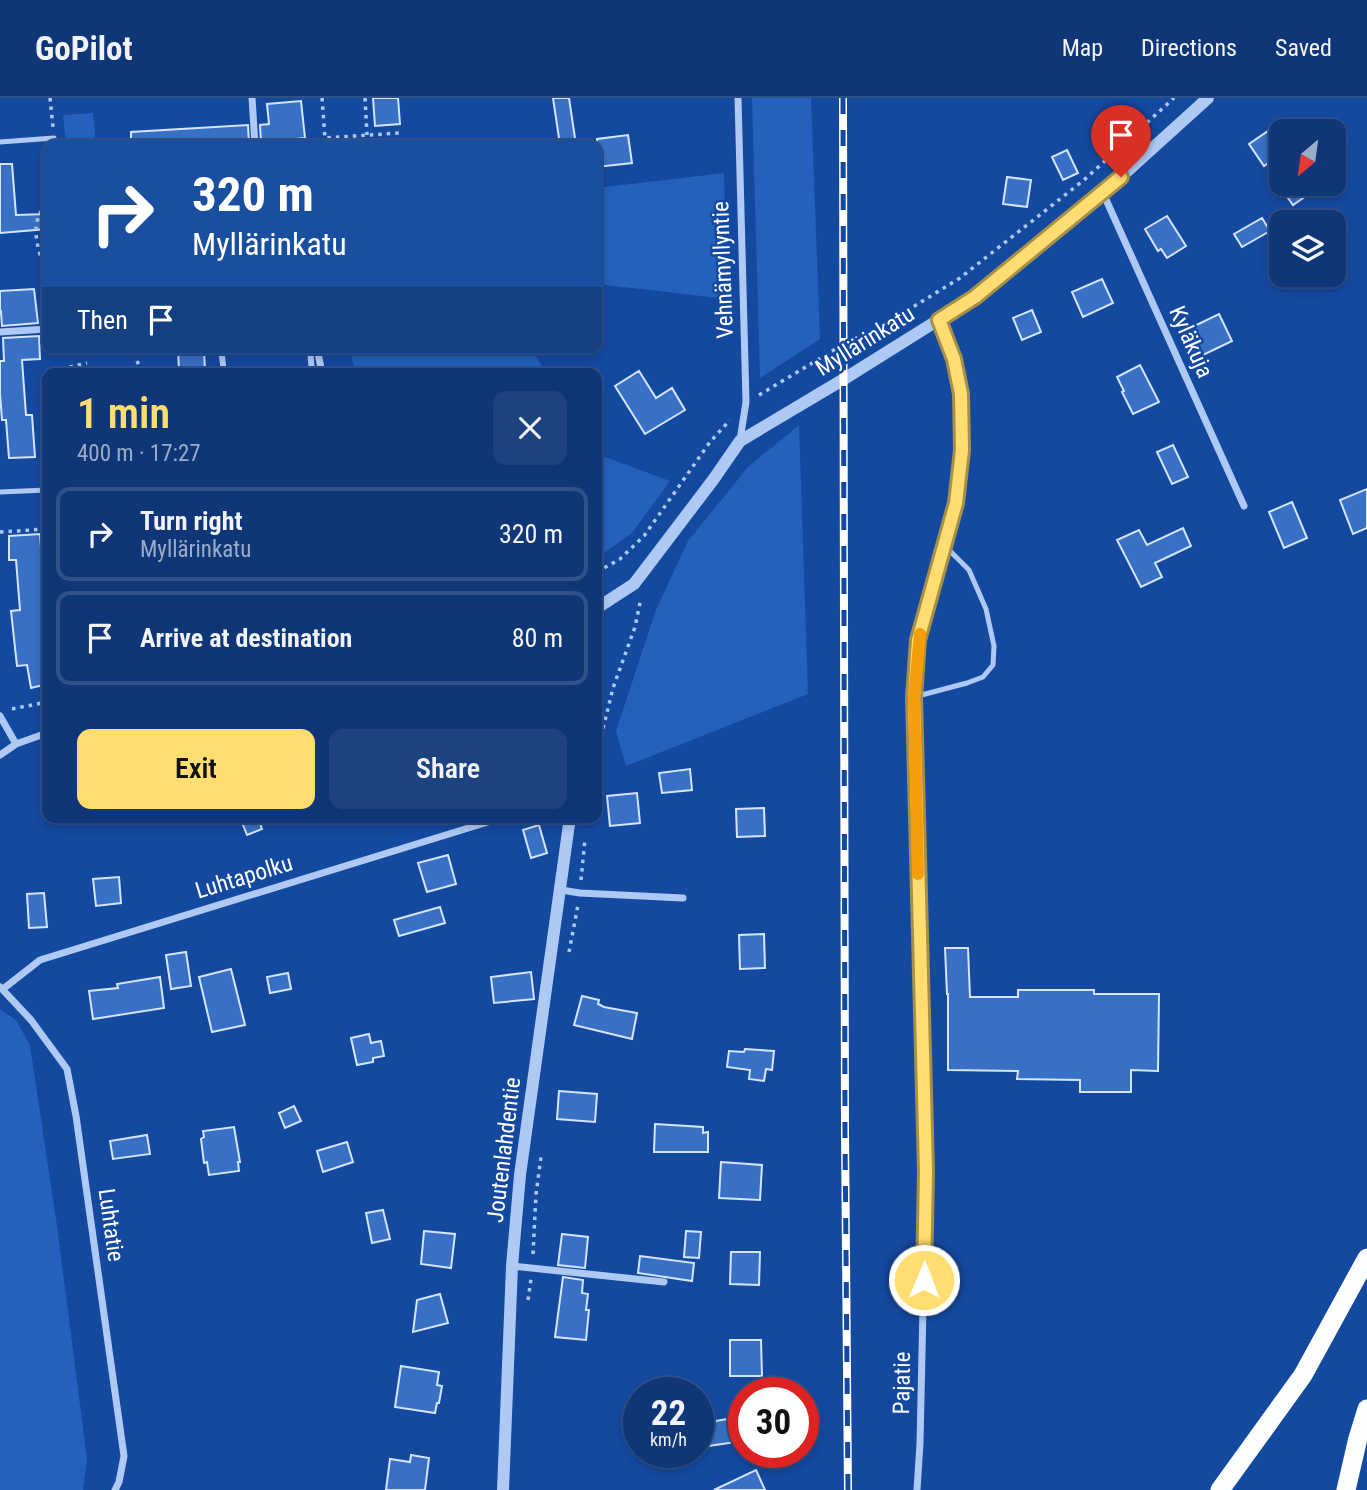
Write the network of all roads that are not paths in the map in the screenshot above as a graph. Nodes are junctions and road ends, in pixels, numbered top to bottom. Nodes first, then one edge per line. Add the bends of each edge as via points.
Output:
1 (252, 98) edge
2 (738, 98) edge
3 (1208, 98) edge
4 (54, 138) road end
5 (255, 140) edge
6 (0, 142) edge
7 (1103, 193) junction
8 (939, 320) junction
9 (42, 329) edge
10 (0, 332) edge
11 (740, 440) junction
12 (42, 490) edge
13 (0, 492) edge
14 (1244, 506) dead end
15 (944, 545) junction
16 (602, 605) edge
17 (914, 697) junction
18 (0, 716) edge
19 (42, 735) edge
20 (16, 744) junction
21 (0, 755) edge
22 (485, 823) edge
23 (569, 823) edge
24 (561, 890) junction
25 (683, 898) dead end
26 (2, 988) edge
27 (1367, 1258) edge
28 (512, 1266) junction
29 (664, 1282) dead end
30 (1367, 1409) edge
31 (115, 1490) edge
32 (503, 1490) edge
33 (916, 1490) edge
34 (1220, 1490) edge
35 (1346, 1490) edge

1 - 5 street
2 - 11 street, Vehnämyllyntie via 746,402
3 - 7 street, Myllärinkatu
4 - 6 lane
7 - 8 street, Myllärinkatu via 975,297
7 - 14 street, Kyläkuja
8 - 11 street, Myllärinkatu
8 - 15 street, Pajatie via 961,394 962,450 956,503
9 - 10 street
11 - 16 street, Myllärinkatu via 634,584
12 - 13 lane
15 - 17 street, Pajatie via 918,640
15 - 17 lane via 969,569 986,609 993,664 983,677 967,684
17 - 33 street, Pajatie via 926,1172
18 - 20 street
19 - 20 street
20 - 21 street
22 - 26 street, Luhtapolku via 40,960
23 - 24 street, Joutenlahdentie
24 - 25 street
24 - 28 street, Joutenlahdentie via 520,1174
26 - 31 street, Luhtatie via 68,1069 124,1456
27 - 34 highway via 1303,1375
28 - 29 street
28 - 32 street, Joutenlahdentie
30 - 35 highway

